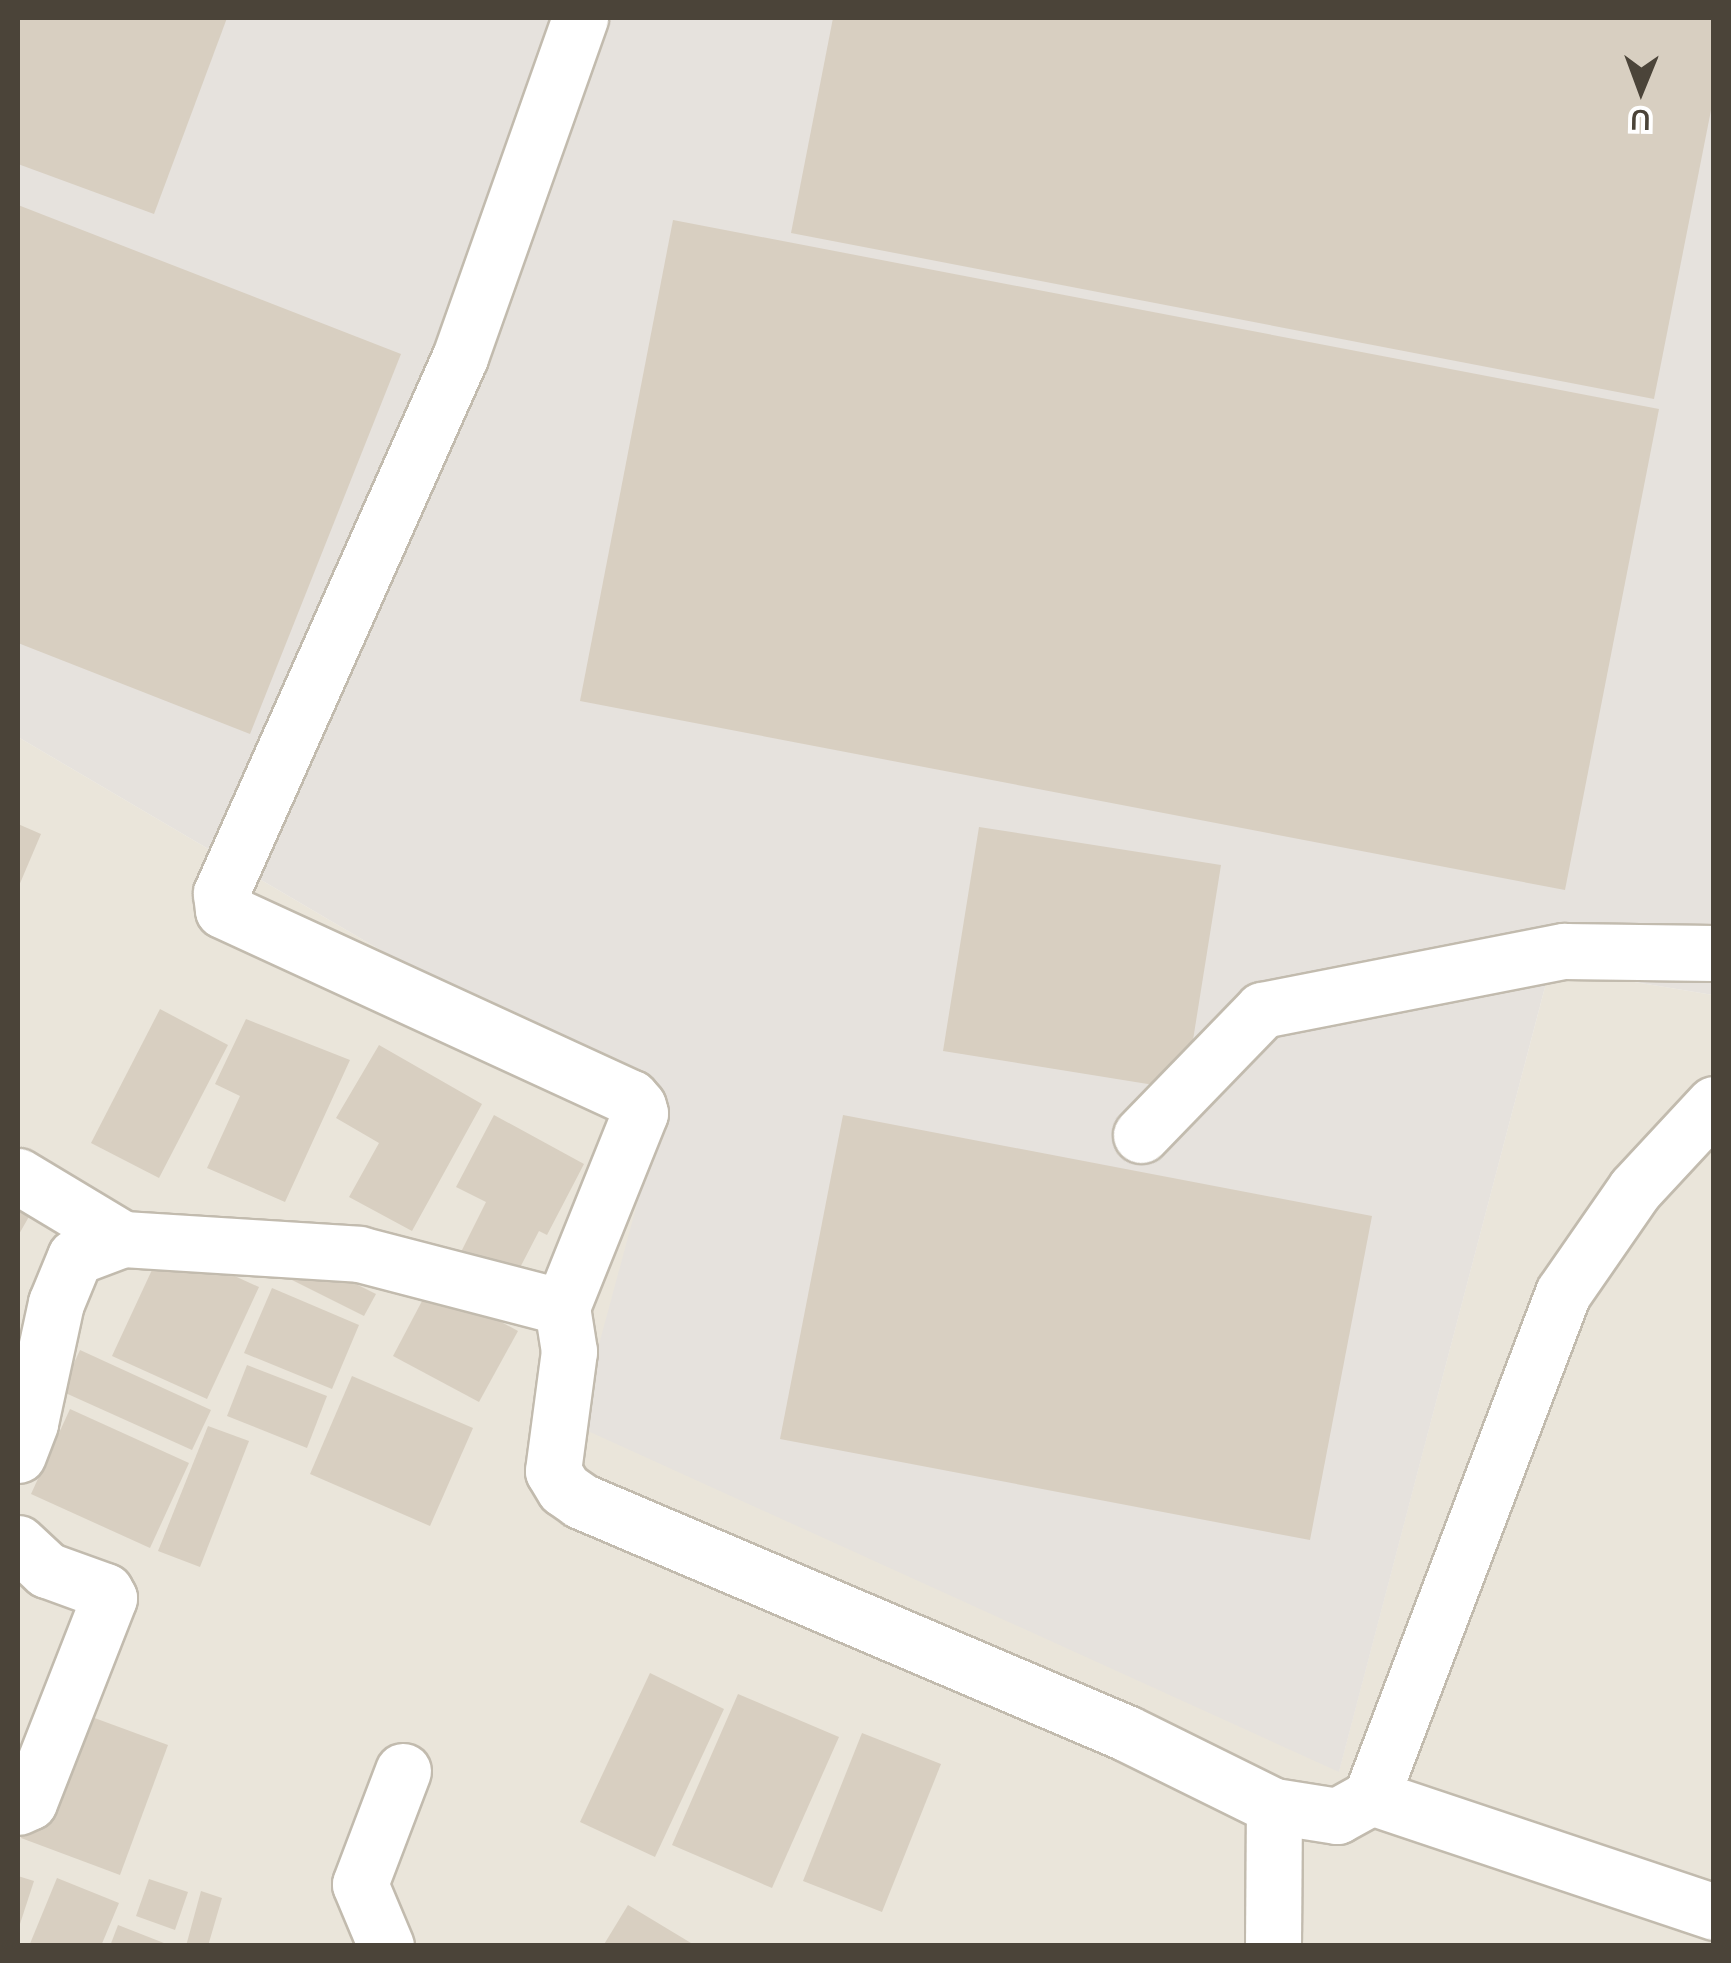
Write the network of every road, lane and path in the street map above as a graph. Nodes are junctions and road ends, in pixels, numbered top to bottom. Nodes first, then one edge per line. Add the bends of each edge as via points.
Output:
1 (580, 18) edge
2 (1714, 954) edge
3 (1714, 1104) edge
4 (1141, 1135) dead end
5 (18, 1176) edge
6 (124, 1238) junction
7 (562, 1307) junction
8 (18, 1455) edge
9 (18, 1544) edge
10 (403, 1772) dead end
11 (1370, 1797) junction
12 (1274, 1806) junction
13 (18, 1807) edge
14 (1714, 1912) edge
15 (386, 1946) edge
16 (1273, 1946) edge

1 - 7 street via 460,357 221,893 223,910 638,1106
2 - 4 street via 1564,951 1262,1010
3 - 11 street via 1636,1189 1563,1293
5 - 6 street
6 - 7 street via 359,1254
6 - 8 street via 76,1257 56,1304
7 - 12 street via 569,1352 554,1471 564,1490 1126,1733
9 - 13 street via 47,1570 105,1592 108,1606 29,1802
10 - 15 street via 360,1884
11 - 12 street via 1337,1816
11 - 14 street
12 - 16 street

